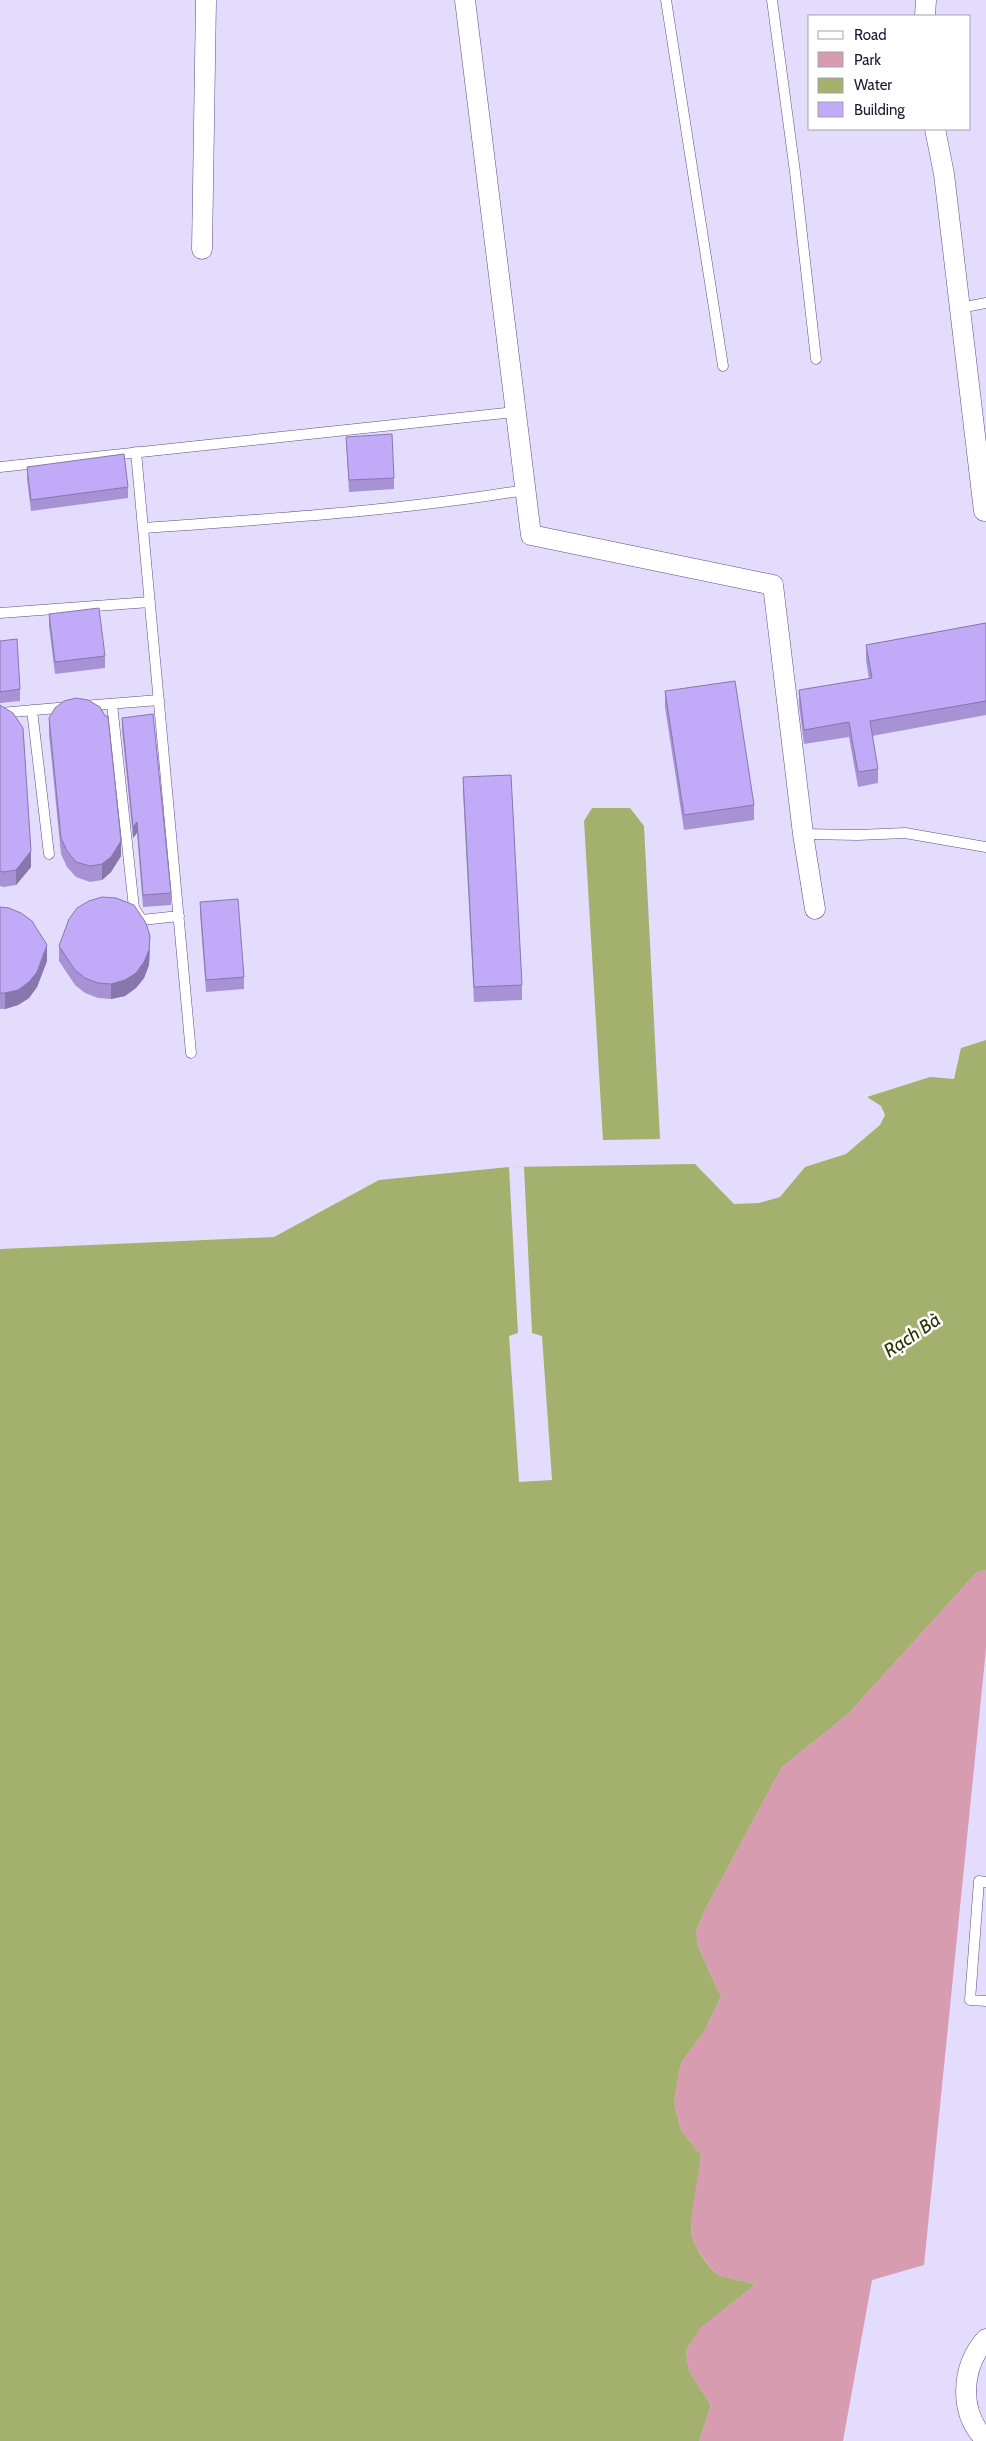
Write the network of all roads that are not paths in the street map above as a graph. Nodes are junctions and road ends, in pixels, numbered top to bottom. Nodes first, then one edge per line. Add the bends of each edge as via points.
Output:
1 (206, 0) edge
2 (465, 0) edge
3 (666, 0) edge
4 (772, 0) edge
5 (926, 0) edge
6 (925, 15) edge
7 (935, 130) edge
8 (202, 249) dead end
9 (986, 303) edge
10 (960, 308) junction
11 (816, 359) dead end
12 (723, 366) dead end
13 (516, 412) junction
14 (136, 452) junction
15 (0, 467) edge
16 (525, 490) junction
17 (984, 511) dead end
18 (143, 528) junction
19 (150, 602) junction
20 (0, 613) edge
21 (159, 700) junction
22 (112, 704) junction
23 (32, 710) junction
24 (0, 713) edge
25 (803, 834) junction
26 (986, 848) edge
27 (49, 854) dead end
28 (816, 909) dead end
29 (179, 916) junction
30 (191, 1053) dead end
31 (986, 1882) edge
32 (986, 2001) edge
33 (986, 2339) edge
34 (986, 2440) edge

1 - 8 street
2 - 13 street
3 - 12 lane
4 - 11 lane
5 - 6 street
7 - 10 street via 944,174
9 - 10 lane
10 - 17 street
13 - 14 lane
13 - 16 street
14 - 15 lane
14 - 18 lane
16 - 18 lane via 445,504 357,513
16 - 25 street via 531,535 772,585
18 - 19 lane
19 - 20 lane
19 - 21 lane
21 - 22 lane
21 - 29 lane
22 - 23 lane
22 - 29 lane via 134,908 142,920
23 - 24 lane
23 - 27 lane
25 - 26 lane via 905,833
25 - 28 street
29 - 30 lane
31 - 32 lane via 979,1881 970,2000
33 - 34 street via 977,2349 968,2370 965,2392 970,2415

